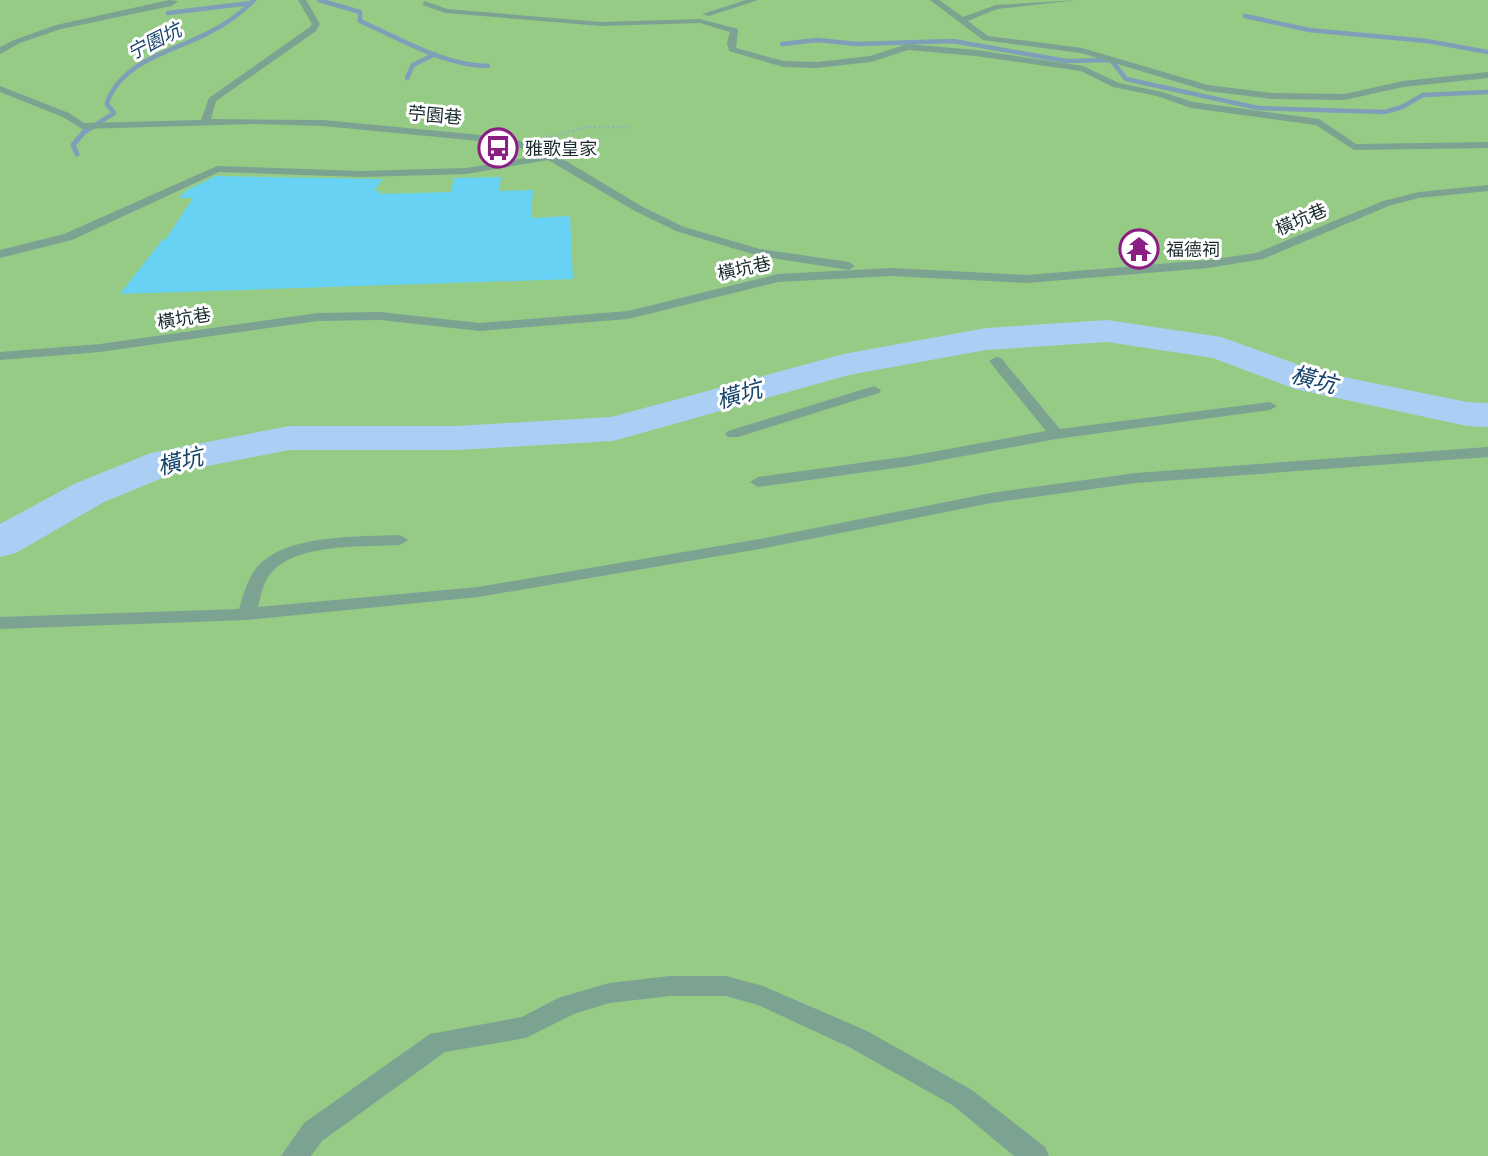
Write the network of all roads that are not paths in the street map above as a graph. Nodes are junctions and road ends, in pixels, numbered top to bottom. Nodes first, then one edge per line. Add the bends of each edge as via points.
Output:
1 (173, 0) edge
2 (302, 0) edge
3 (754, 0) edge
4 (934, 0) edge
5 (1074, 0) edge
6 (425, 3) dead end
7 (703, 14) junction
8 (961, 21) junction
9 (0, 51) edge
10 (1488, 75) edge
11 (0, 89) edge
12 (205, 123) junction
13 (1488, 145) edge
14 (549, 156) junction
15 (1488, 188) edge
16 (0, 254) edge
17 (891, 272) junction
18 (0, 356) edge
19 (996, 361) dead end
20 (874, 390) dead end
21 (1270, 406) dead end
22 (733, 434) dead end
23 (1056, 434) junction
24 (1488, 452) edge
25 (758, 482) dead end
26 (400, 540) dead end
27 (247, 614) junction
28 (0, 623) edge
29 (295, 1156) edge
30 (1035, 1156) edge

1 - 9 street via 65,26
2 - 12 street via 316,24 313,29 212,100
3 - 7 street
4 - 8 street
5 - 8 street via 996,7
6 - 7 street via 446,11 601,24
7 - 13 street via 735,31 732,49 783,64 847,64 907,47 976,53 1083,69 1116,85 1191,105 1319,122 1354,147
8 - 10 street via 986,38 1082,51 1207,88 1272,96 1345,97 1403,84
11 - 12 street, 苧園巷 via 82,126
12 - 14 street, 苧園巷 via 323,123 492,138
14 - 16 street via 466,171 361,174 217,169 68,237
14 - 17 street, 苧園巷 via 680,229 759,252
15 - 17 street, 橫坑巷 via 1387,203 1259,256 1208,264 1027,279
17 - 18 street, 橫坑巷 via 778,278 628,315 480,327 380,316 318,317 100,348
19 - 23 street
20 - 22 street
21 - 23 street
23 - 25 street
24 - 27 street via 1136,478 991,498 578,577 478,592
26 - 27 street via 307,547 273,561 258,576
27 - 28 street
29 - 30 street via 313,1132 439,1042 526,1027 566,1005 609,993 670,986 726,986 763,996 858,1039 963,1098

